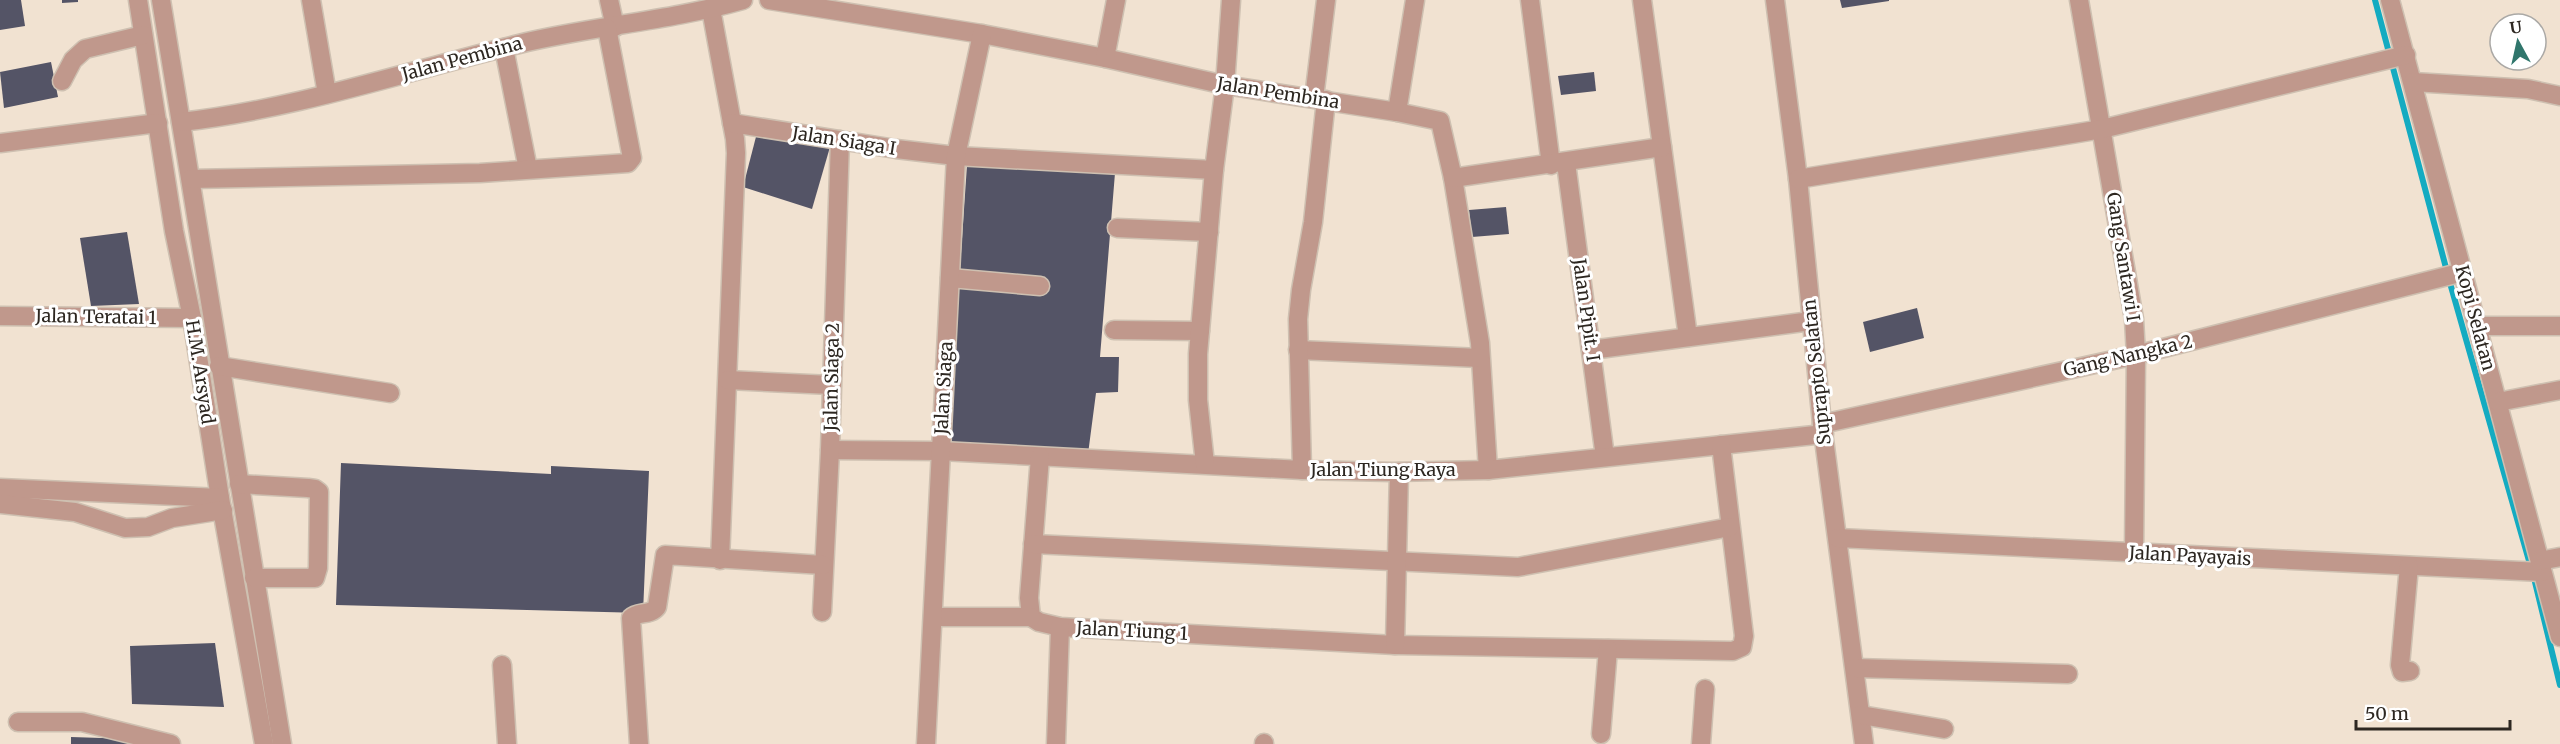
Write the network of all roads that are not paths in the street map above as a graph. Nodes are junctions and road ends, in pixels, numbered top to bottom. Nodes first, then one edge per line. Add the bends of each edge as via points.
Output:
1 (138, 0) edge
2 (161, 0) edge
3 (311, 0) edge
4 (609, 0) edge
5 (743, 0) edge
6 (769, 0) edge
7 (1116, 0) edge
8 (1231, 0) edge
9 (1326, 0) edge
10 (1415, 0) edge
11 (1530, 0) edge
12 (1642, 0) edge
13 (1775, 0) edge
14 (2079, 0) edge
15 (2390, 0) edge
16 (856, 7) edge
17 (711, 9) junction
18 (611, 28) junction
19 (982, 34) junction
20 (143, 36) junction
21 (504, 48) junction
22 (1105, 58) junction
23 (2395, 58) junction
24 (62, 81) dead end
25 (2413, 82) junction
26 (1225, 85) junction
27 (327, 94) junction
28 (2560, 96) edge
29 (1320, 99) junction
30 (1397, 112) junction
31 (181, 122) junction
32 (158, 123) junction
33 (732, 123) junction
34 (2102, 129) junction
35 (840, 140) junction
36 (0, 144) edge
37 (1662, 147) junction
38 (956, 156) junction
39 (1559, 164) junction
40 (528, 169) junction
41 (1214, 170) junction
42 (1453, 178) junction
43 (191, 179) junction
44 (1798, 179) junction
45 (199, 226) junction
46 (1117, 228) dead end
47 (174, 231) junction
48 (1209, 232) junction
49 (2457, 273) junction
50 (950, 278) junction
51 (1040, 286) dead end
52 (0, 316) edge
53 (192, 318) junction
54 (1811, 321) junction
55 (2478, 326) junction
56 (2560, 326) edge
57 (1114, 330) dead end
58 (1200, 331) junction
59 (1688, 337) junction
60 (1298, 350) junction
61 (1591, 350) junction
62 (2136, 356) junction
63 (1480, 358) junction
64 (219, 366) junction
65 (728, 380) junction
66 (831, 386) junction
67 (2560, 390) edge
68 (390, 393) dead end
69 (2498, 402) junction
70 (1823, 429) junction
71 (1721, 445) junction
72 (830, 450) junction
73 (941, 451) junction
74 (1040, 456) junction
75 (1605, 457) junction
76 (1205, 464) junction
77 (1302, 470) junction
78 (1488, 470) junction
79 (1399, 472) junction
80 (239, 484) junction
81 (0, 488) edge
82 (0, 504) edge
83 (221, 504) junction
84 (1730, 527) junction
85 (1838, 538) junction
86 (1033, 544) junction
87 (2134, 554) junction
88 (2560, 557) edge
89 (720, 560) junction
90 (1395, 563) junction
91 (823, 565) junction
92 (2409, 566) junction
93 (2535, 569) junction
94 (254, 578) junction
95 (822, 612) dead end
96 (933, 617) junction
97 (1031, 617) junction
98 (1060, 627) junction
99 (2560, 637) edge
100 (1395, 645) junction
101 (1608, 649) junction
102 (502, 665) dead end
103 (1855, 668) junction
104 (2410, 671) dead end
105 (2068, 674) dead end
106 (1705, 689) dead end
107 (1861, 715) junction
108 (18, 722) dead end
109 (1944, 729) dead end
110 (1601, 734) dead end
111 (171, 744) edge
112 (264, 744) edge
113 (282, 744) edge
114 (507, 744) edge
115 (639, 744) edge
116 (926, 744) edge
117 (1056, 744) edge
118 (1701, 744) edge
119 (1864, 744) edge

1 - 20 street, H.M. Arsyad
2 - 31 street, H.M. Arsyad
3 - 27 street
4 - 18 street
5 - 17 street, Jalan Pembina
6 - 16 street, Jalan Pembina
7 - 22 street
8 - 26 street
9 - 29 street
10 - 30 street
11 - 39 street, Jalan Pipit. I
12 - 37 street
13 - 44 street, Suprapto Selatan
14 - 34 street, Gang Santawi I
15 - 23 street, Kopi Selatan
16 - 19 street, Jalan Pembina
17 - 18 street, Jalan Pembina
17 - 33 street
18 - 21 street, Jalan Pembina via 562,34
18 - 40 street via 631,162
19 - 22 street, Jalan Pembina
19 - 38 street, Jalan Siaga
20 - 24 street via 85,49 73,60
20 - 32 street, H.M. Arsyad
21 - 27 street, Jalan Pembina
21 - 40 street
22 - 26 street, Jalan Pembina
23 - 25 street, Kopi Selatan
23 - 34 street
25 - 28 street via 2528,89
25 - 49 street, Kopi Selatan
26 - 29 street, Jalan Pembina
26 - 41 street
27 - 31 street, Jalan Pembina
29 - 30 street, Jalan Pembina
29 - 60 street via 1313,222 1301,290
30 - 42 street, Jalan Pembina via 1440,121
31 - 43 street, H.M. Arsyad
32 - 36 street
32 - 47 street, H.M. Arsyad
33 - 35 street, Jalan Siaga I
33 - 65 street via 735,153
34 - 44 street
34 - 62 street, Gang Santawi I via 2129,282
35 - 38 street, Jalan Siaga I
35 - 66 street, Jalan Siaga 2
37 - 39 street
37 - 59 street
38 - 41 street, Jalan Siaga I
38 - 50 street, Jalan Siaga
39 - 42 street
39 - 61 street, Jalan Pipit. I
40 - 43 street
41 - 48 street
42 - 63 street, Jalan Pembina
43 - 45 street, H.M. Arsyad
44 - 54 street, Suprapto Selatan
45 - 47 street
45 - 64 street, H.M. Arsyad
46 - 48 street
47 - 53 street, H.M. Arsyad
48 - 58 street
49 - 55 street, Kopi Selatan
49 - 62 street, Gang Nangka 2
50 - 51 street
50 - 73 street, Jalan Siaga
52 - 53 street, Jalan Teratai 1
53 - 83 street, H.M. Arsyad
54 - 59 street
54 - 70 street, Suprapto Selatan
55 - 56 street
55 - 69 street, Kopi Selatan
57 - 58 street
58 - 76 street via 1197,379
59 - 61 street
60 - 63 street
60 - 77 street
61 - 75 street, Jalan Pipit. I
62 - 70 street, Gang Nangka 2
62 - 87 street, Gang Santawi I
63 - 78 street, Jalan Pembina
64 - 68 street
64 - 80 street, H.M. Arsyad
65 - 66 street
65 - 89 street
66 - 72 street, Jalan Siaga 2
67 - 69 street
69 - 93 street, Kopi Selatan
70 - 71 street, Jalan Tiung Raya
70 - 85 street, Suprapto Selatan
71 - 75 street, Jalan Tiung Raya
71 - 84 street
72 - 73 street, Jalan Tiung Raya
72 - 91 street, Jalan Siaga 2
73 - 74 street, Jalan Tiung Raya
73 - 96 street, Jalan Siaga
74 - 76 street, Jalan Tiung Raya
74 - 86 street
75 - 78 street, Jalan Tiung Raya
76 - 77 street, Jalan Tiung Raya
77 - 79 street, Jalan Tiung Raya
78 - 79 street, Jalan Tiung Raya
79 - 90 street
80 - 94 street, H.M. Arsyad
80 - 94 street via 319,492 315,578
81 - 83 street
82 - 83 street via 75,512 125,528 148,527
83 - 112 street, H.M. Arsyad
84 - 90 street via 1518,567
84 - 101 street, Jalan Tiung 1 via 1744,636 1742,647 1733,651
85 - 87 street, Jalan Payayais
85 - 103 street, Suprapto Selatan
86 - 90 street
86 - 97 street
87 - 92 street, Jalan Payayais
88 - 93 street, Jalan Payayais
89 - 91 street
89 - 115 street via 664,555 657,607 631,618
90 - 100 street
91 - 95 street, Jalan Siaga 2
92 - 93 street, Jalan Payayais
92 - 104 street via 2400,665 2402,672
93 - 99 street, Kopi Selatan
94 - 113 street, H.M. Arsyad
96 - 97 street, Jalan Tiung 1
96 - 116 street, Jalan Siaga
97 - 98 street, Jalan Tiung 1
98 - 100 street, Jalan Tiung 1
98 - 117 street
100 - 101 street, Jalan Tiung 1
101 - 110 street
102 - 114 street
103 - 105 street
103 - 107 street, Suprapto Selatan
106 - 118 street
107 - 109 street
107 - 119 street, Suprapto Selatan
108 - 111 street via 82,722

